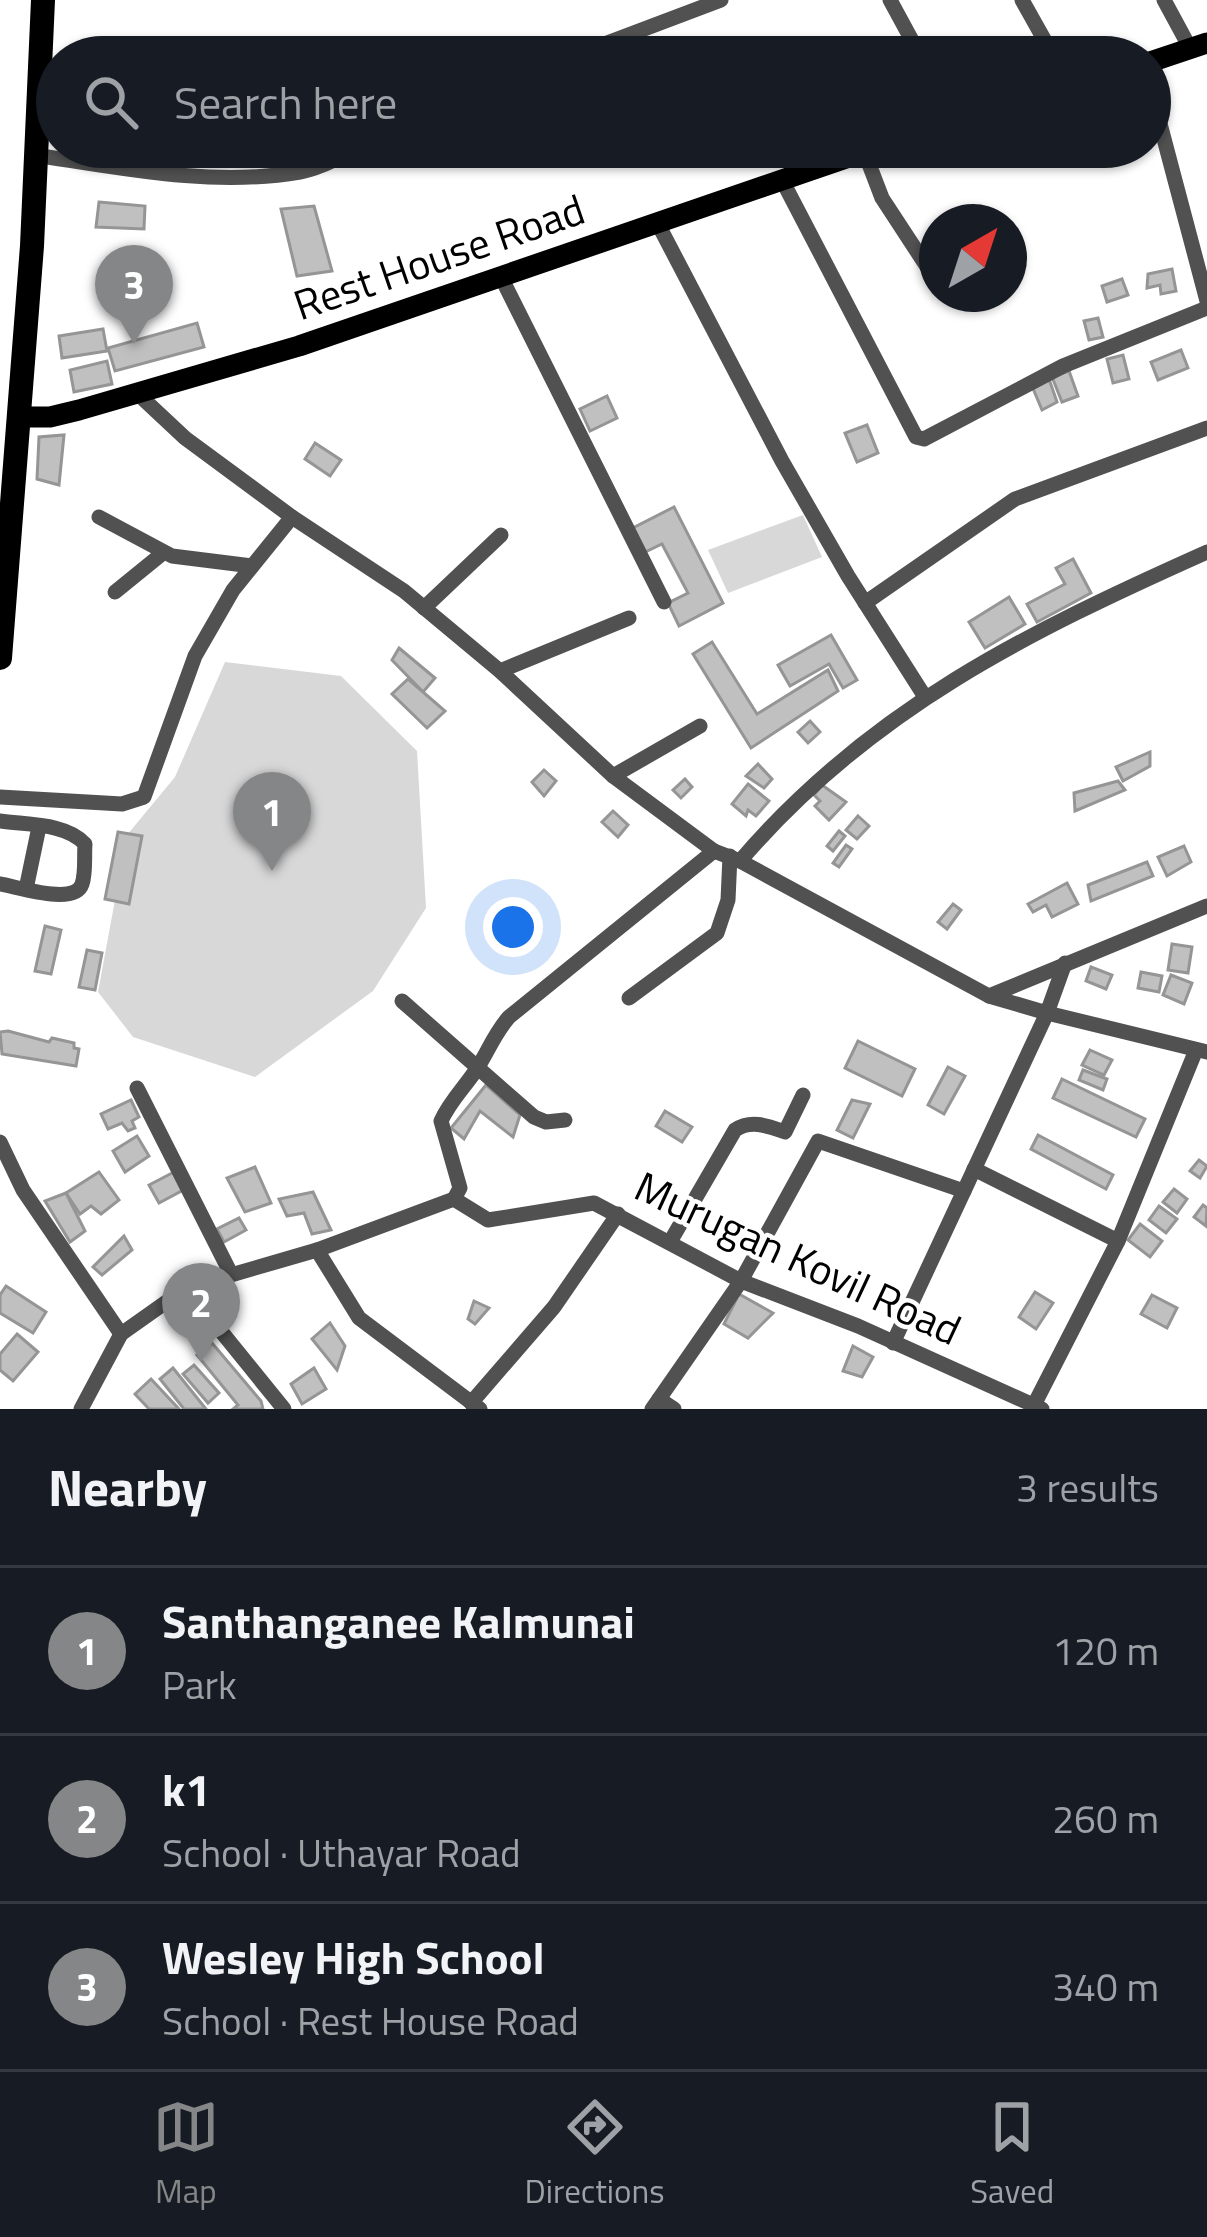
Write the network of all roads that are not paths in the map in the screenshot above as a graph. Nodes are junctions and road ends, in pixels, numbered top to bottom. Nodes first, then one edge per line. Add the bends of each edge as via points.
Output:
1 (43, 0) edge
2 (721, 0) edge
3 (890, 0) edge
4 (1022, 0) edge
5 (1164, 0) edge
6 (41, 36) edge
7 (626, 36) edge
8 (910, 36) edge
9 (1042, 36) edge
10 (1198, 45) edge
11 (36, 135) edge
12 (35, 154) joint
13 (1171, 166) edge
14 (119, 168) edge
15 (312, 168) edge
16 (816, 168) edge
17 (875, 168) edge
18 (782, 180) junction
19 (658, 224) junction
20 (919, 255) edge
21 (501, 277) junction
22 (1207, 304) edge
23 (137, 394) junction
24 (14, 410) edge
25 (1207, 428) edge
26 (99, 517) dead end
27 (292, 517) junction
28 (501, 535) dead end
29 (1207, 552) edge
30 (163, 553) junction
31 (252, 566) junction
32 (115, 592) dead end
33 (664, 602) dead end
34 (865, 603) junction
35 (424, 608) junction
36 (628, 618) dead end
37 (0, 658) edge
38 (500, 671) junction
39 (925, 697) junction
40 (700, 727) dead end
41 (613, 776) junction
42 (0, 797) edge
43 (0, 821) edge
44 (39, 827) junction
45 (728, 856) junction
46 (0, 884) edge
47 (26, 889) junction
48 (1207, 906) edge
49 (1065, 963) junction
50 (988, 996) junction
51 (629, 998) dead end
52 (402, 1001) dead end
53 (1047, 1013) junction
54 (1202, 1051) edge
55 (478, 1068) junction
56 (137, 1088) dead end
57 (803, 1095) dead end
58 (565, 1120) dead end
59 (0, 1142) edge
60 (974, 1169) junction
61 (964, 1191) junction
62 (454, 1199) junction
63 (618, 1214) junction
64 (1118, 1241) junction
65 (670, 1242) junction
66 (317, 1250) junction
67 (231, 1274) junction
68 (741, 1281) junction
69 (186, 1288) junction
70 (122, 1334) junction
71 (892, 1343) junction
72 (476, 1406) edge
73 (662, 1406) edge
74 (1038, 1407) edge
75 (81, 1409) edge
76 (284, 1409) edge

1 - 6 highway
2 - 7 street
3 - 8 street
4 - 9 street
5 - 10 street
11 - 12 highway
12 - 24 highway
13 - 22 street
14 - 15 street via 221,176
16 - 18 main road, Rest House Road
17 - 20 street via 882,198
18 - 19 main road, Rest House Road
18 - 22 street via 916,437
19 - 21 main road, Rest House Road
19 - 34 street
21 - 23 main road, Rest House Road
21 - 33 street
23 - 24 main road, Rest House Road via 50,417
23 - 27 street
24 - 37 highway
25 - 34 street via 1015,499
26 - 30 street
27 - 31 street
27 - 35 street
28 - 35 street
29 - 39 street via 1019,639
30 - 31 street
30 - 32 street
31 - 42 street via 195,656 144,797 122,804
34 - 39 street
35 - 38 street
36 - 38 street
38 - 41 street
39 - 45 street
40 - 41 street
41 - 45 street
43 - 44 street
44 - 47 street
44 - 47 street via 85,844 82,884 65,896
45 - 50 street
45 - 51 street via 728,900 717,933
45 - 55 street via 508,1017
46 - 47 street
48 - 49 street
49 - 50 street
49 - 53 street
50 - 53 street
52 - 55 street
53 - 54 street
53 - 60 street
54 - 64 street
55 - 58 street via 534,1118
55 - 62 street via 441,1121 460,1188
56 - 67 street
57 - 65 street via 785,1132 758,1124 735,1130
59 - 70 street via 23,1190
60 - 61 street
60 - 64 street
61 - 68 street via 818,1141
61 - 71 street
62 - 63 street, Murugan Kovil Road via 488,1220 594,1203
62 - 66 street
63 - 65 street, Murugan Kovil Road
63 - 72 street
64 - 74 street
65 - 68 street, Murugan Kovil Road
66 - 67 street
66 - 72 street via 359,1318
67 - 69 street
68 - 71 street, Murugan Kovil Road
68 - 73 street
69 - 70 street
69 - 76 street
70 - 75 street
71 - 74 street, Murugan Kovil Road

